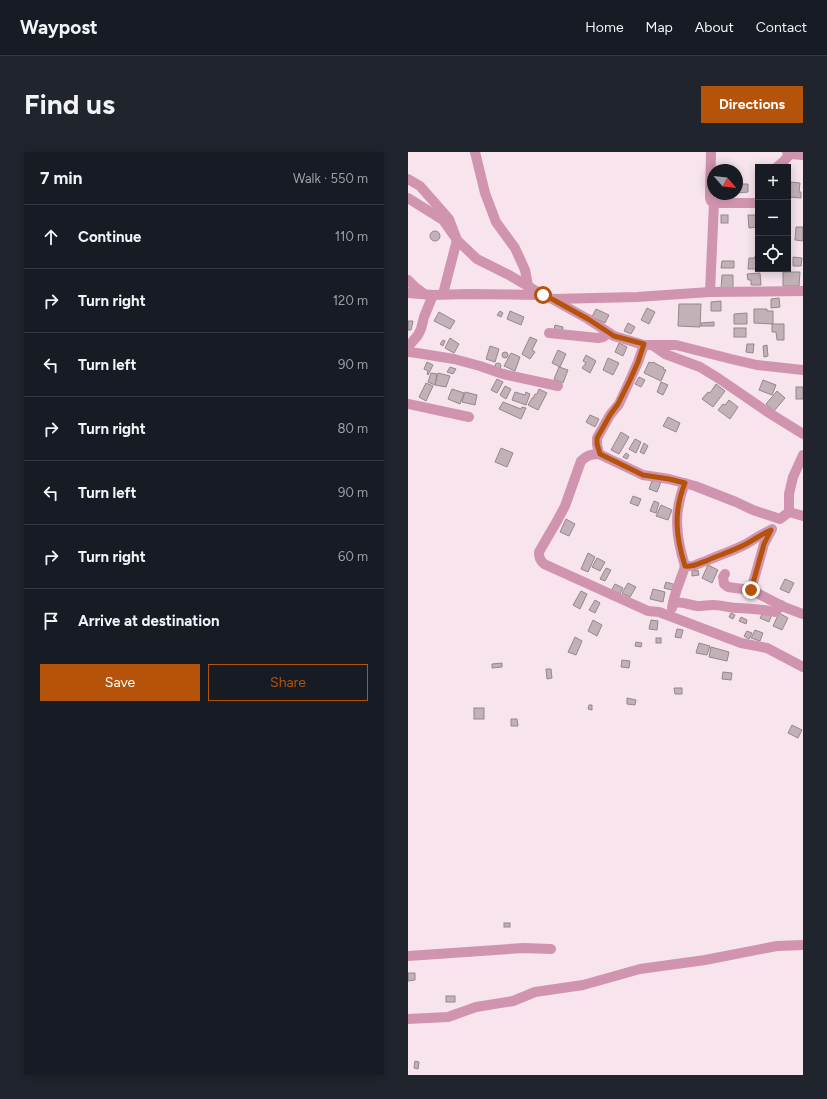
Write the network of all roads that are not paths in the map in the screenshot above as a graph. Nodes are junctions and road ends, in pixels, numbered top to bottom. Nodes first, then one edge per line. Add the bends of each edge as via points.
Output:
1 (476, 152) edge
2 (711, 152) edge
3 (788, 153) edge
4 (803, 155) edge
5 (780, 164) edge
6 (408, 179) edge
7 (408, 198) edge
8 (714, 202) junction
9 (755, 203) edge
10 (457, 240) junction
11 (408, 280) edge
12 (528, 286) junction
13 (803, 291) edge
14 (710, 292) junction
15 (408, 293) edge
16 (434, 294) junction
17 (548, 297) junction
18 (549, 333) dead end
19 (609, 333) junction
20 (648, 345) junction
21 (408, 347) edge
22 (408, 352) edge
23 (803, 370) edge
24 (558, 386) dead end
25 (408, 404) edge
26 (469, 417) dead end
27 (803, 434) edge
28 (600, 454) junction
29 (803, 455) edge
30 (685, 483) junction
31 (789, 512) junction
32 (803, 516) edge
33 (780, 519) junction
34 (771, 530) junction
35 (685, 566) junction
36 (725, 574) dead end
37 (751, 590) junction
38 (673, 603) junction
39 (781, 605) junction
40 (803, 614) edge
41 (672, 616) junction
42 (803, 667) edge
43 (803, 945) edge
44 (551, 950) dead end
45 (408, 956) edge
46 (408, 1019) edge

1 - 12 street via 485,193 496,222 515,248 525,270
2 - 8 street via 710,198
3 - 4 street
3 - 5 street
6 - 10 street via 420,186 449,219
7 - 10 street via 443,220
8 - 9 street
8 - 14 street
10 - 12 street via 477,259
10 - 16 street
11 - 16 street via 415,288
12 - 17 street
13 - 14 street
14 - 17 street
15 - 16 street
16 - 17 street
16 - 21 street via 421,329
17 - 19 street
18 - 19 street via 598,338
19 - 20 street
20 - 23 street via 676,345 758,365
20 - 27 street via 700,367
20 - 28 street via 597,438
22 - 24 street via 454,359 503,374
25 - 26 street
28 - 30 street via 643,475
28 - 41 street via 586,456 581,461 565,506 539,552 540,560 648,611
29 - 31 street via 793,477 789,494
30 - 33 street
30 - 35 street via 676,527
31 - 32 street
31 - 33 street
33 - 34 street
34 - 35 street via 694,567
34 - 37 street via 764,544
35 - 38 street
36 - 37 street via 724,584 728,587
37 - 39 street
38 - 39 street via 758,608 775,612
38 - 41 street
39 - 40 street
41 - 42 street via 741,643 766,648
43 - 46 street via 777,946 640,969 583,985 535,992 514,1001 476,1007 448,1017
44 - 45 street via 523,948

